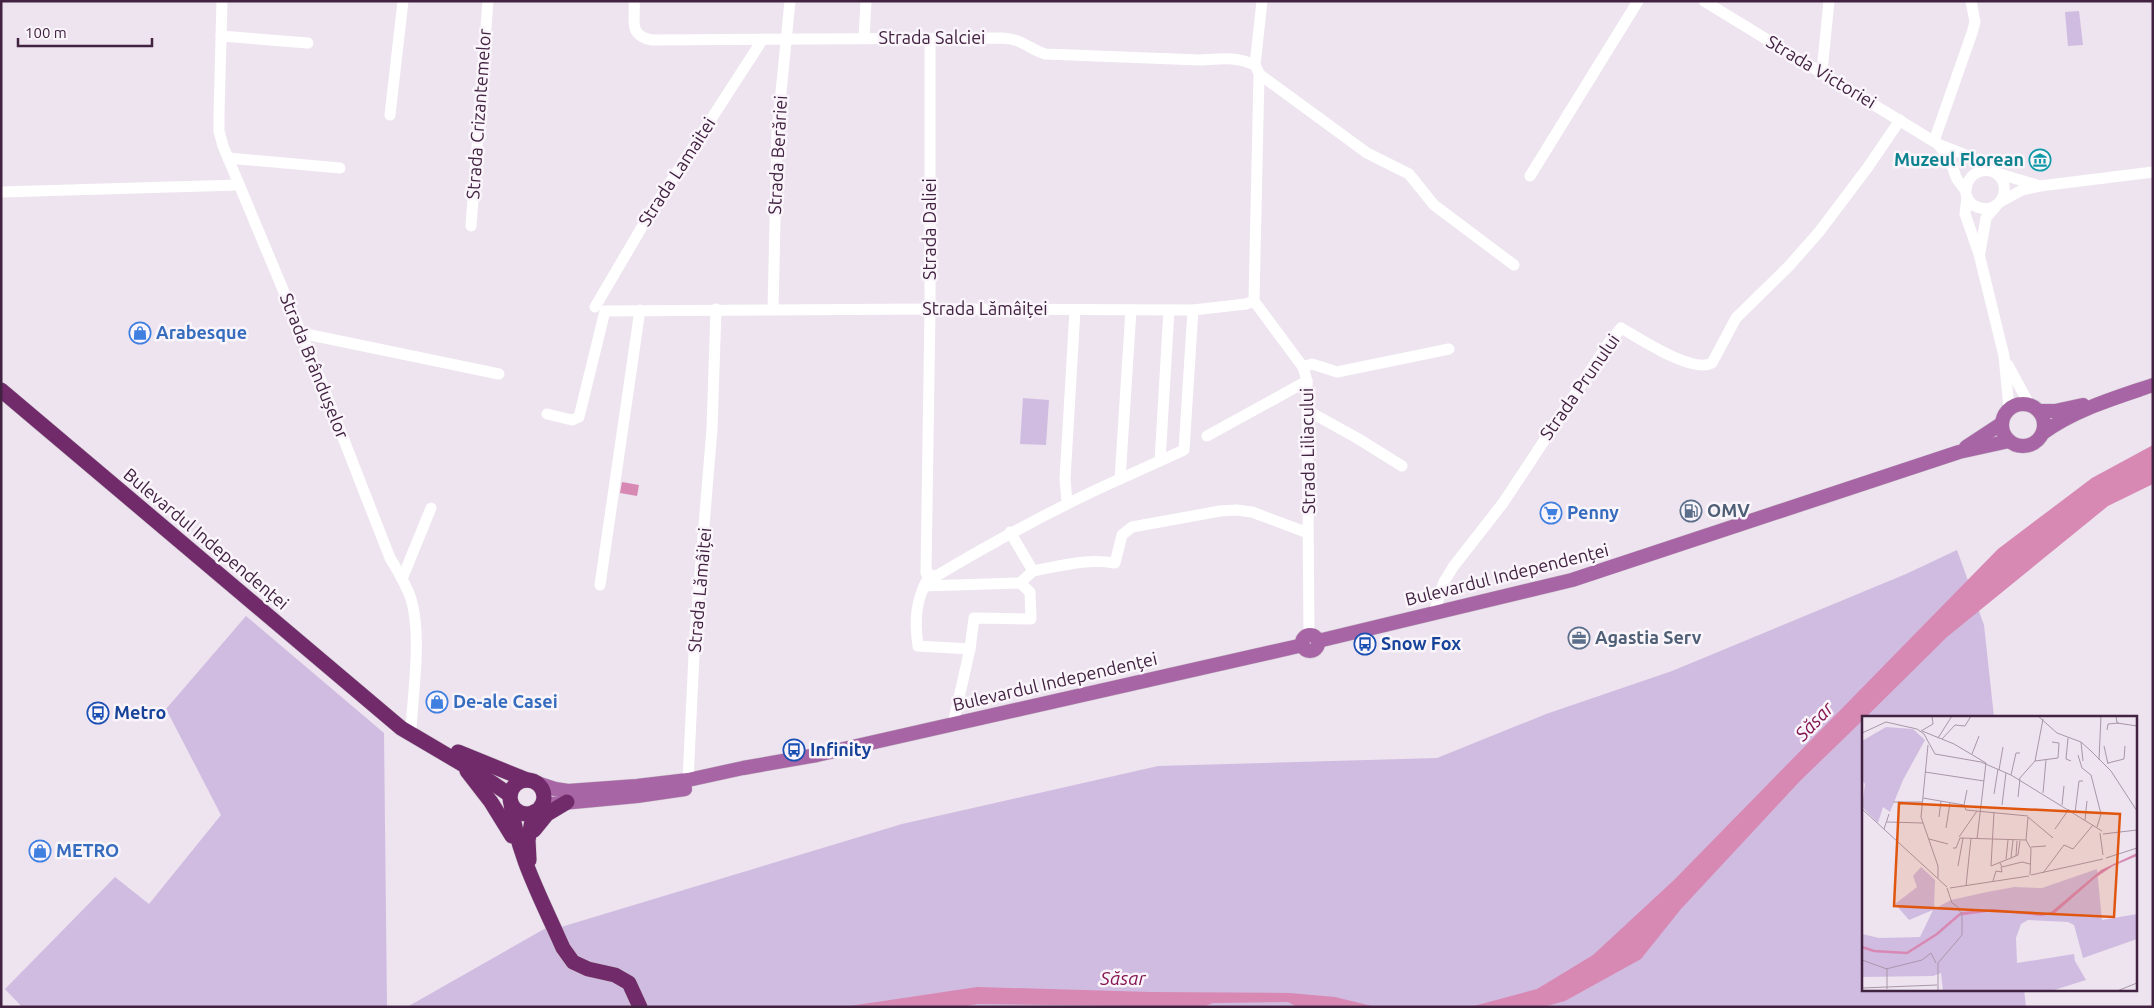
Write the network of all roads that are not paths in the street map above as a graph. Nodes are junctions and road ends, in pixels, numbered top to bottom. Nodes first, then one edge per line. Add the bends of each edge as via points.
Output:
1 (222, 1) edge
2 (403, 1) edge
3 (488, 1) edge
4 (634, 1) edge
5 (790, 1) edge
6 (866, 1) edge
7 (1262, 1) edge
8 (1638, 1) edge
9 (1704, 1) edge
10 (1829, 1) edge
11 (1971, 1) edge
12 (1718, 5) edge
13 (221, 36) junction
14 (864, 38) junction
15 (763, 39) junction
16 (786, 39) junction
17 (930, 39) junction
18 (308, 43) dead end
19 (1257, 69) junction
20 (1822, 71) junction
21 (390, 115) dead end
22 (1900, 120) junction
23 (1936, 142) junction
24 (228, 158) junction
25 (340, 168) dead end
26 (1994, 172) junction
27 (2153, 172) edge
28 (1530, 176) dead end
29 (238, 185) junction
30 (2040, 186) junction
31 (1, 192) edge
32 (1966, 194) junction
33 (1998, 204) junction
34 (471, 226) dead end
35 (1979, 254) junction
36 (1514, 265) dead end
37 (1254, 301) junction
38 (600, 309) junction
39 (930, 309) junction
40 (640, 310) junction
41 (716, 310) junction
42 (773, 310) junction
43 (1076, 310) junction
44 (1130, 310) junction
45 (1169, 310) junction
46 (1193, 310) junction
47 (301, 334) junction
48 (1449, 349) dead end
49 (2004, 356) junction
50 (1303, 367) junction
51 (499, 374) dead end
52 (1308, 381) junction
53 (2153, 385) edge
54 (1, 390) edge
55 (2115, 398) junction
56 (2009, 408) junction
57 (2034, 408) junction
58 (1308, 411) junction
59 (547, 414) dead end
60 (2001, 424) junction
61 (2043, 433) junction
62 (1207, 436) dead end
63 (2009, 441) junction
64 (1959, 452) junction
65 (1160, 461) junction
66 (1402, 466) dead end
67 (1120, 478) junction
68 (1067, 502) junction
69 (431, 508) dead end
70 (1010, 532) junction
71 (1308, 532) junction
72 (1034, 571) junction
73 (926, 577) junction
74 (402, 579) junction
75 (1020, 583) junction
76 (600, 585) dead end
77 (1434, 613) junction
78 (1310, 641) junction
79 (970, 649) junction
80 (387, 716) junction
81 (953, 724) junction
82 (411, 729) junction
83 (816, 755) junction
84 (463, 766) junction
85 (688, 780) junction
86 (532, 782) junction
87 (510, 799) junction
88 (567, 802) junction
89 (538, 808) junction
90 (524, 844) junction
91 (640, 1007) edge

1 - 13 street, Strada Brândușelor
2 - 21 street
3 - 34 street, Strada Crizantemelor
4 - 15 street, Strada Salciei via 634,24 636,32 643,38
5 - 16 street, Strada Berăriei
6 - 14 street
7 - 19 street
8 - 28 street
9 - 12 street, Strada Victoriei
10 - 20 street
11 - 23 street via 1975,22
12 - 20 street, Strada Victoriei
13 - 18 street
13 - 24 street, Strada Brândușelor via 219,131
14 - 16 street, Strada Salciei
14 - 17 street, Strada Salciei
15 - 16 street, Strada Salciei
15 - 38 street, Strada Lamaitei via 649,215
16 - 42 street, Strada Berăriei via 777,133
17 - 19 street, Strada Salciei via 1014,39 1045,54 1200,60 1235,58
17 - 39 street, Strada Daliei
19 - 36 street via 1367,153 1409,174 1434,205
19 - 37 street
20 - 22 street, Strada Victoriei
22 - 23 street, Strada Victoriei
22 - 77 street, Strada Prunului via 1819,232 1736,318 1712,363 1703,366 1671,356 1621,328 1502,503 1453,567 1444,582
23 - 26 street, Strada Victoriei
23 - 32 street via 1950,161
24 - 25 street
24 - 29 street, Strada Brândușelor
26 - 30 street, Strada Victoriei
26 - 32 street via 1986,170 1973,174
26 - 33 street via 2004,183
27 - 30 street
29 - 31 street
29 - 47 street, Strada Brândușelor
30 - 33 street via 2022,190
32 - 33 street via 1970,202 1982,209
32 - 35 street via 1965,214
33 - 35 street via 1986,218
35 - 49 street
37 - 46 street, Strada Lămâiței
37 - 50 street, Strada Liliacului
38 - 40 street, Strada Lămâiței
38 - 59 street, Strada Lamaitei via 579,417 572,420
39 - 42 street, Strada Lămâiței
39 - 43 street, Strada Lămâiței
39 - 73 street, Strada Daliei
40 - 41 street, Strada Lămâiței
40 - 76 street
41 - 42 street, Strada Lămâiței
41 - 85 street, Strada Lămâiței via 712,429 695,634
43 - 44 street, Strada Lămâiței
43 - 68 street via 1064,478
44 - 45 street, Strada Lămâiței
44 - 67 street
45 - 46 street, Strada Lămâiței
45 - 65 street
46 - 65 street via 1184,450
47 - 51 street
47 - 74 street, Strada Brândușelor via 386,549
48 - 50 street via 1337,372 1312,364
49 - 56 street
49 - 57 street
50 - 52 street, Strada Liliacului
52 - 58 street, Strada Liliacului
52 - 62 street
53 - 55 main road
54 - 80 highway, Bulevardul Independenței
55 - 57 main road via 2071,408
55 - 61 main road
56 - 57 main road via 2015,405
56 - 60 main road
57 - 61 main road via 2043,418
58 - 66 street
58 - 71 street, Strada Liliacului
60 - 63 main road
60 - 64 main road, Bulevardul Independenței
61 - 63 main road via 2028,446 2014,445
63 - 64 main road, Bulevardul Independenței
64 - 77 main road, Bulevardul Independenței via 1572,580
65 - 67 street
67 - 68 street
68 - 70 street
69 - 74 street
70 - 72 street
70 - 73 street via 938,575
71 - 72 street via 1252,512 1220,511 1132,527 1122,535 1115,563 1084,562
71 - 78 street, Strada Liliacului
72 - 75 street
73 - 75 street
73 - 79 street, Strada Daliei via 919,594 915,628 918,646
74 - 82 street, Strada Brândușelor via 415,621
75 - 79 street via 1030,592 1030,619 974,618
77 - 78 main road, Bulevardul Independenței
78 - 81 main road, Bulevardul Independenței
79 - 81 street
80 - 82 highway, Bulevardul Independenței
80 - 84 highway, Bulevardul Independenței
81 - 83 main road, Bulevardul Independenței
82 - 86 highway, Bulevardul Independenței via 464,756
83 - 85 main road, Bulevardul Independenței
83 - 88 main road, Bulevardul Independenței via 768,770 688,788
84 - 87 highway, Bulevardul Independenței via 479,774
84 - 90 highway
85 - 86 main road, Bulevardul Independenței via 602,790 555,789
86 - 87 highway via 522,781 514,786
86 - 89 highway via 544,796
87 - 89 highway via 519,812 526,814
87 - 90 highway via 512,820
88 - 89 main road, Bulevardul Independenței
88 - 90 highway via 547,814
89 - 90 highway
90 - 91 highway via 531,874 563,948 573,962 615,975 629,983

